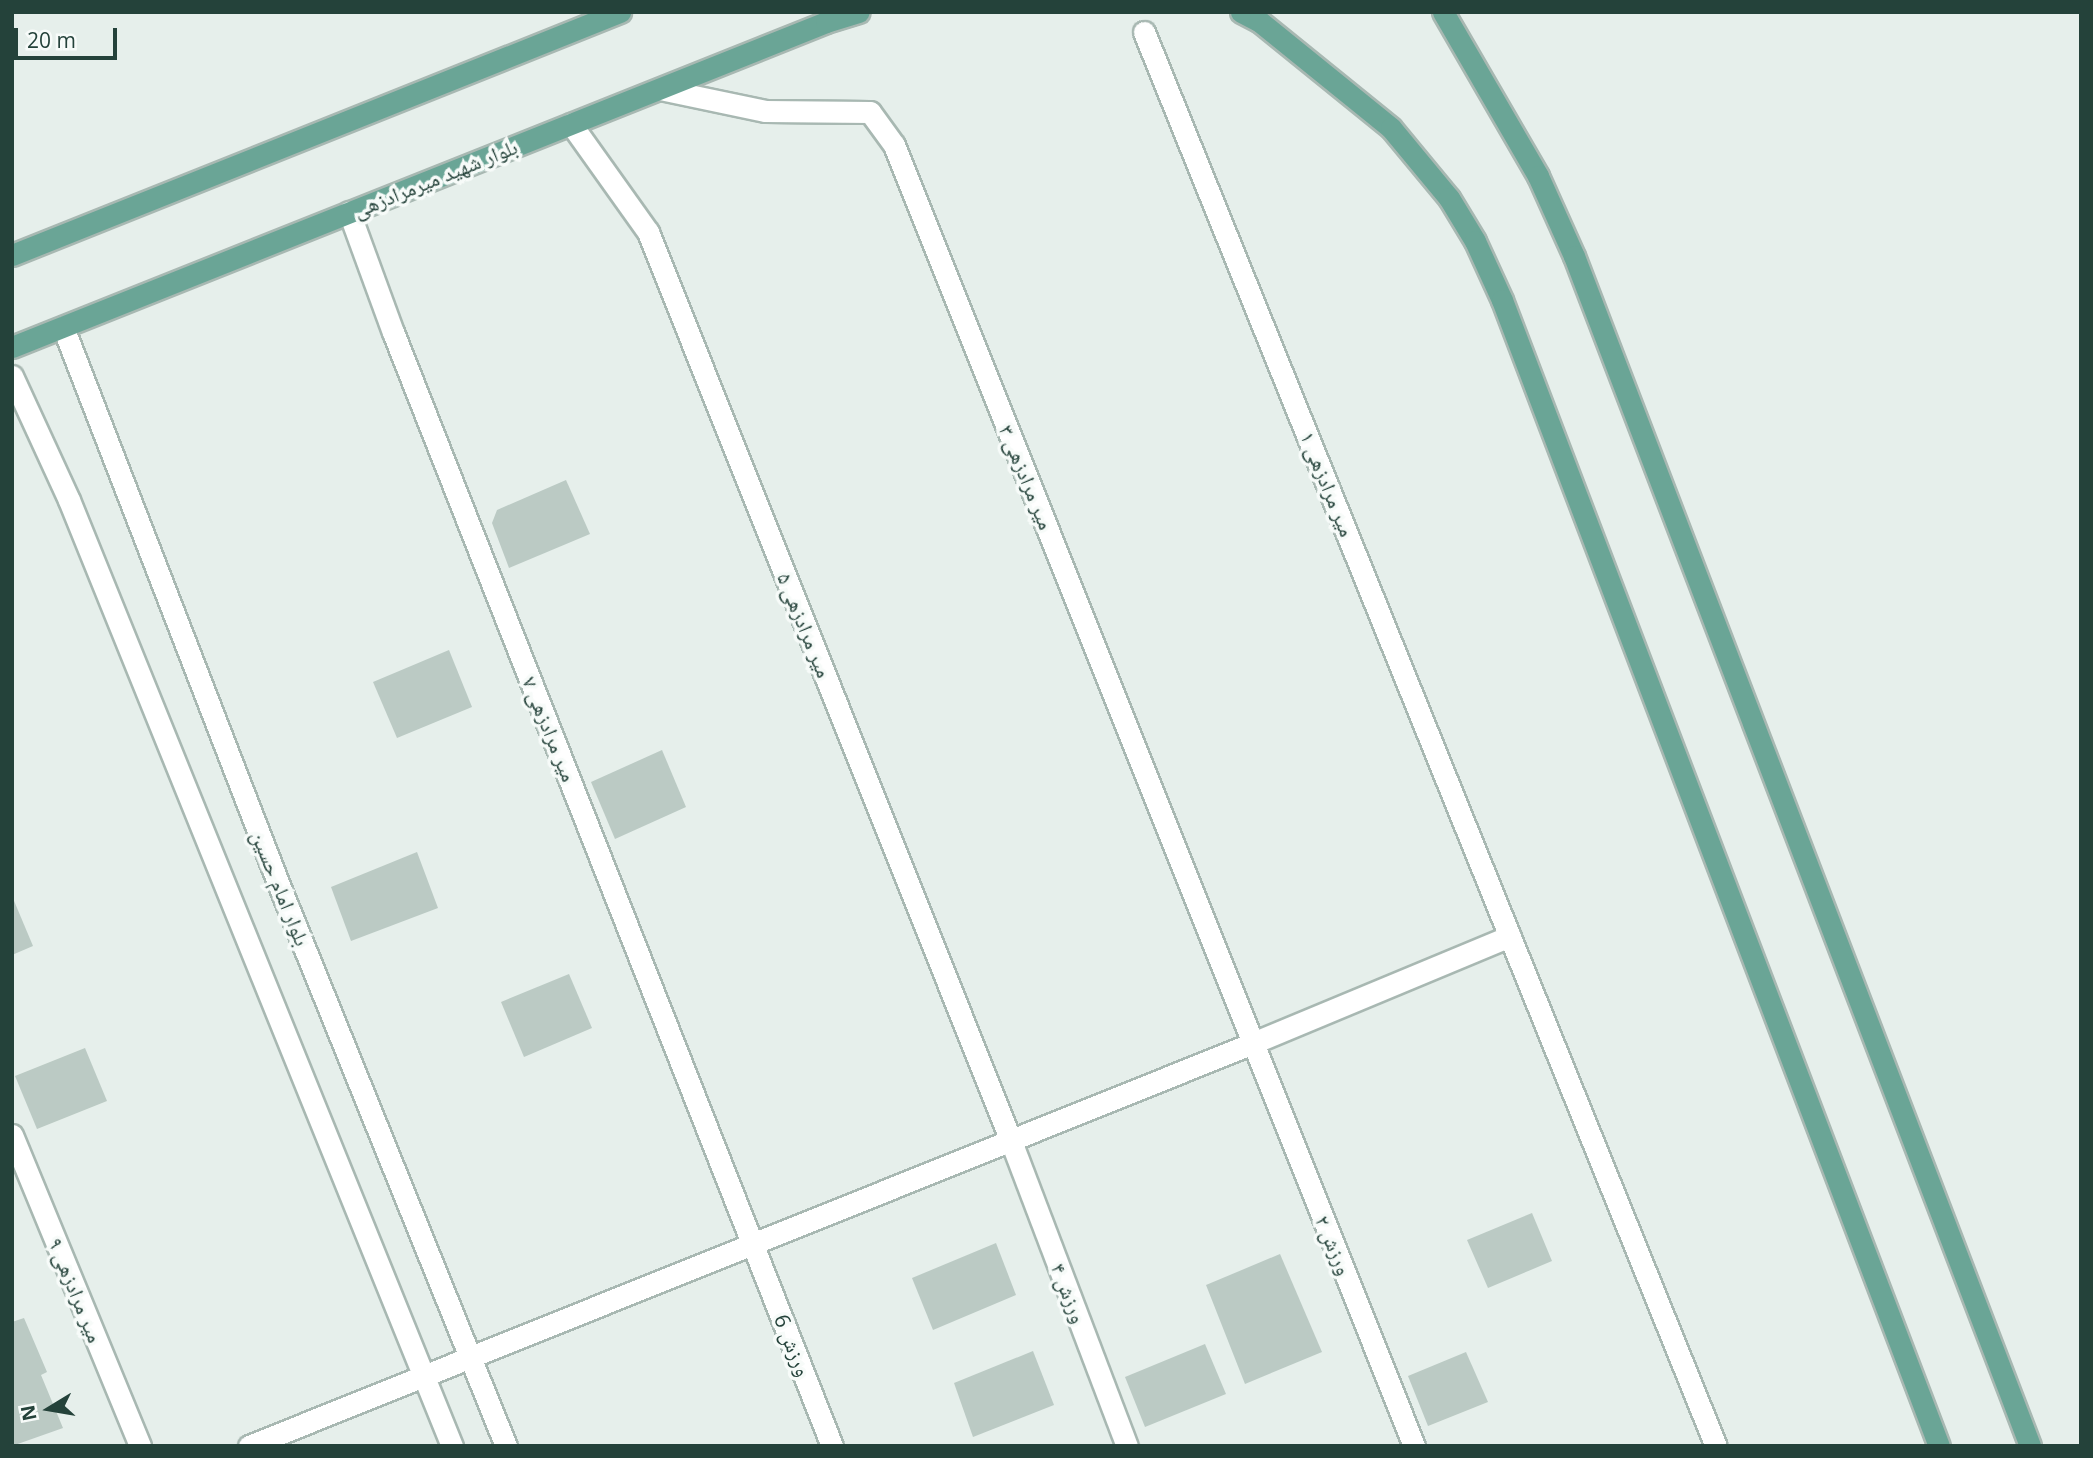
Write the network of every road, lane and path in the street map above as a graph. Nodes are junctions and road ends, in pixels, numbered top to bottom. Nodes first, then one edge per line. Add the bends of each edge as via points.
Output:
1 (620, 12) edge
2 (858, 12) edge
3 (1241, 12) edge
4 (1443, 12) edge
5 (825, 17) edge
6 (1144, 32) dead end
7 (660, 89) junction
8 (571, 124) junction
9 (349, 212) junction
10 (12, 255) edge
11 (62, 327) junction
12 (12, 346) edge
13 (12, 376) edge
14 (1510, 936) junction
15 (1254, 1043) junction
16 (12, 1135) edge
17 (1011, 1141) junction
18 (753, 1245) junction
19 (470, 1357) junction
20 (424, 1376) junction
21 (140, 1446) edge
22 (249, 1446) edge
23 (452, 1446) edge
24 (506, 1446) edge
25 (832, 1446) edge
26 (1127, 1446) edge
27 (1414, 1446) edge
28 (1716, 1446) edge
29 (1939, 1446) edge
30 (2030, 1446) edge

1 - 10 main road
2 - 5 main road, بلوار شهید میرمرادزهی
3 - 29 main road via 1259,21 1391,128 1449,198 1475,241 1502,300
4 - 30 main road via 1538,176 1574,256
5 - 7 main road, بلوار شهید میرمرادزهی
6 - 14 street, میر مرادزهی ۱
7 - 8 main road, بلوار شهید میرمرادزهی
7 - 15 street, میر مرادزهی ۳ via 765,111 870,112 894,145
8 - 9 main road, بلوار شهید میرمرادزهی
8 - 17 street, میر مرادزهی ۵ via 649,232
9 - 11 main road, بلوار شهید میرمرادزهی
9 - 18 street, میر مرادزهی ۷
11 - 12 main road, بلوار شهید میرمرادزهی
11 - 19 street, بلوار امام حسین via 279,886
13 - 20 street via 74,513
14 - 15 street
14 - 28 street, میر مرادزهی ۱
15 - 17 street
15 - 27 street, ورزش ۲
16 - 21 street, میر مرادزهی ۹
17 - 18 street
17 - 26 street, ورزش ۴
18 - 19 street
18 - 25 street, ورزش 6
19 - 20 street
19 - 24 street, بلوار امام حسین
20 - 22 street
20 - 23 street

